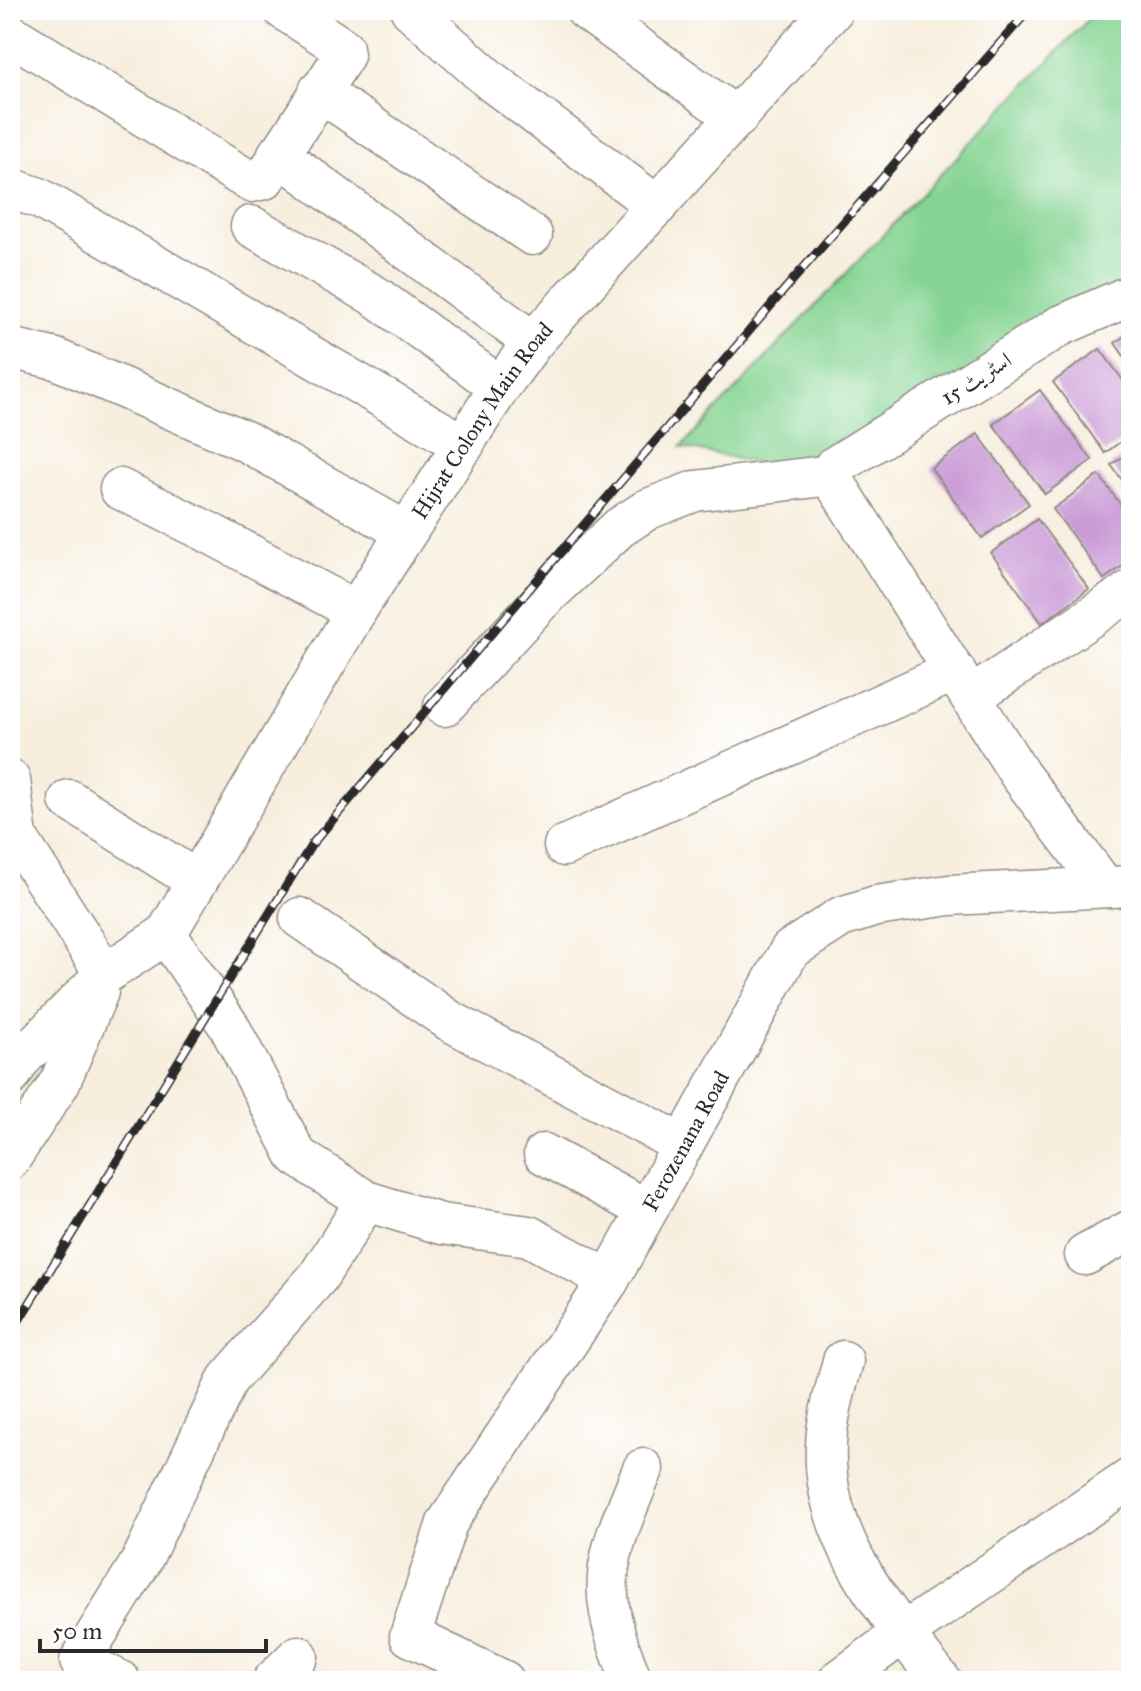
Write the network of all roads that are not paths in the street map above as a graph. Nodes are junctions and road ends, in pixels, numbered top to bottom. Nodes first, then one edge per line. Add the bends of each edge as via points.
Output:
1 (284, 10) edge
2 (411, 10) edge
3 (586, 10) edge
4 (822, 14) edge
5 (10, 34) edge
6 (319, 91) junction
7 (737, 118) junction
8 (278, 154) junction
9 (10, 188) edge
10 (657, 206) junction
11 (251, 226) dead end
12 (532, 235) dead end
13 (1131, 295) edge
14 (533, 342) junction
15 (10, 348) edge
16 (500, 387) junction
17 (464, 445) junction
18 (833, 475) junction
19 (120, 489) dead end
20 (406, 532) junction
21 (1131, 590) edge
22 (356, 611) junction
23 (963, 684) junction
24 (444, 706) dead end
25 (10, 780) edge
26 (69, 800) dead end
27 (564, 846) dead end
28 (197, 881) junction
29 (1118, 886) edge
30 (300, 918) dead end
31 (166, 934) junction
32 (105, 974) junction
33 (10, 1076) edge
34 (683, 1145) junction
35 (544, 1154) dead end
36 (10, 1159) edge
37 (366, 1201) junction
38 (647, 1210) junction
39 (1131, 1230) edge
40 (1085, 1255) dead end
41 (609, 1280) junction
42 (843, 1361) dead end
43 (643, 1469) dead end
44 (1128, 1487) edge
45 (903, 1633) junction
46 (120, 1681) edge
47 (504, 1681) edge
48 (632, 1681) edge
49 (838, 1681) edge
50 (941, 1681) edge

1 - 6 street via 344,51
2 - 10 street via 491,81
3 - 7 street
4 - 7 street, Hijrat Colony Main Road
5 - 8 street via 251,182 264,179
6 - 8 street
6 - 12 street
7 - 10 street, Hijrat Colony Main Road
8 - 14 street
9 - 17 street via 39,198
10 - 14 street, Hijrat Colony Main Road
11 - 16 street via 375,296
13 - 18 street, اسٹریٹ 15 via 1060,326 834,467
14 - 16 street, Hijrat Colony Main Road
15 - 20 street via 56,359 245,441
16 - 17 street, Hijrat Colony Main Road
17 - 20 street, Hijrat Colony Main Road
18 - 23 street
18 - 24 street via 695,491 648,509 619,528 540,602
19 - 22 street
20 - 22 street, Hijrat Colony Main Road
21 - 23 street
22 - 28 street, Hijrat Colony Main Road
23 - 27 street
23 - 29 street via 1020,775
25 - 32 street via 17,837
26 - 28 street
28 - 31 street, Hijrat Colony Main Road
29 - 34 street, Ferozenana Road via 949,895 876,906 841,917 810,935 790,950
30 - 34 street via 450,1021
31 - 32 street
31 - 37 street via 229,1026 297,1156
32 - 33 street
32 - 36 street via 60,1082
34 - 38 street, Ferozenana Road
35 - 38 street
37 - 41 street via 441,1224 529,1236
37 - 46 street via 318,1277 228,1379 141,1562 80,1661
38 - 41 street, Ferozenana Road
39 - 40 street
41 - 47 street, Ferozenana Road via 447,1523 410,1636
42 - 45 street via 825,1446 829,1495 838,1530
43 - 48 street via 606,1572 607,1608
44 - 45 street
45 - 49 street
45 - 50 street

